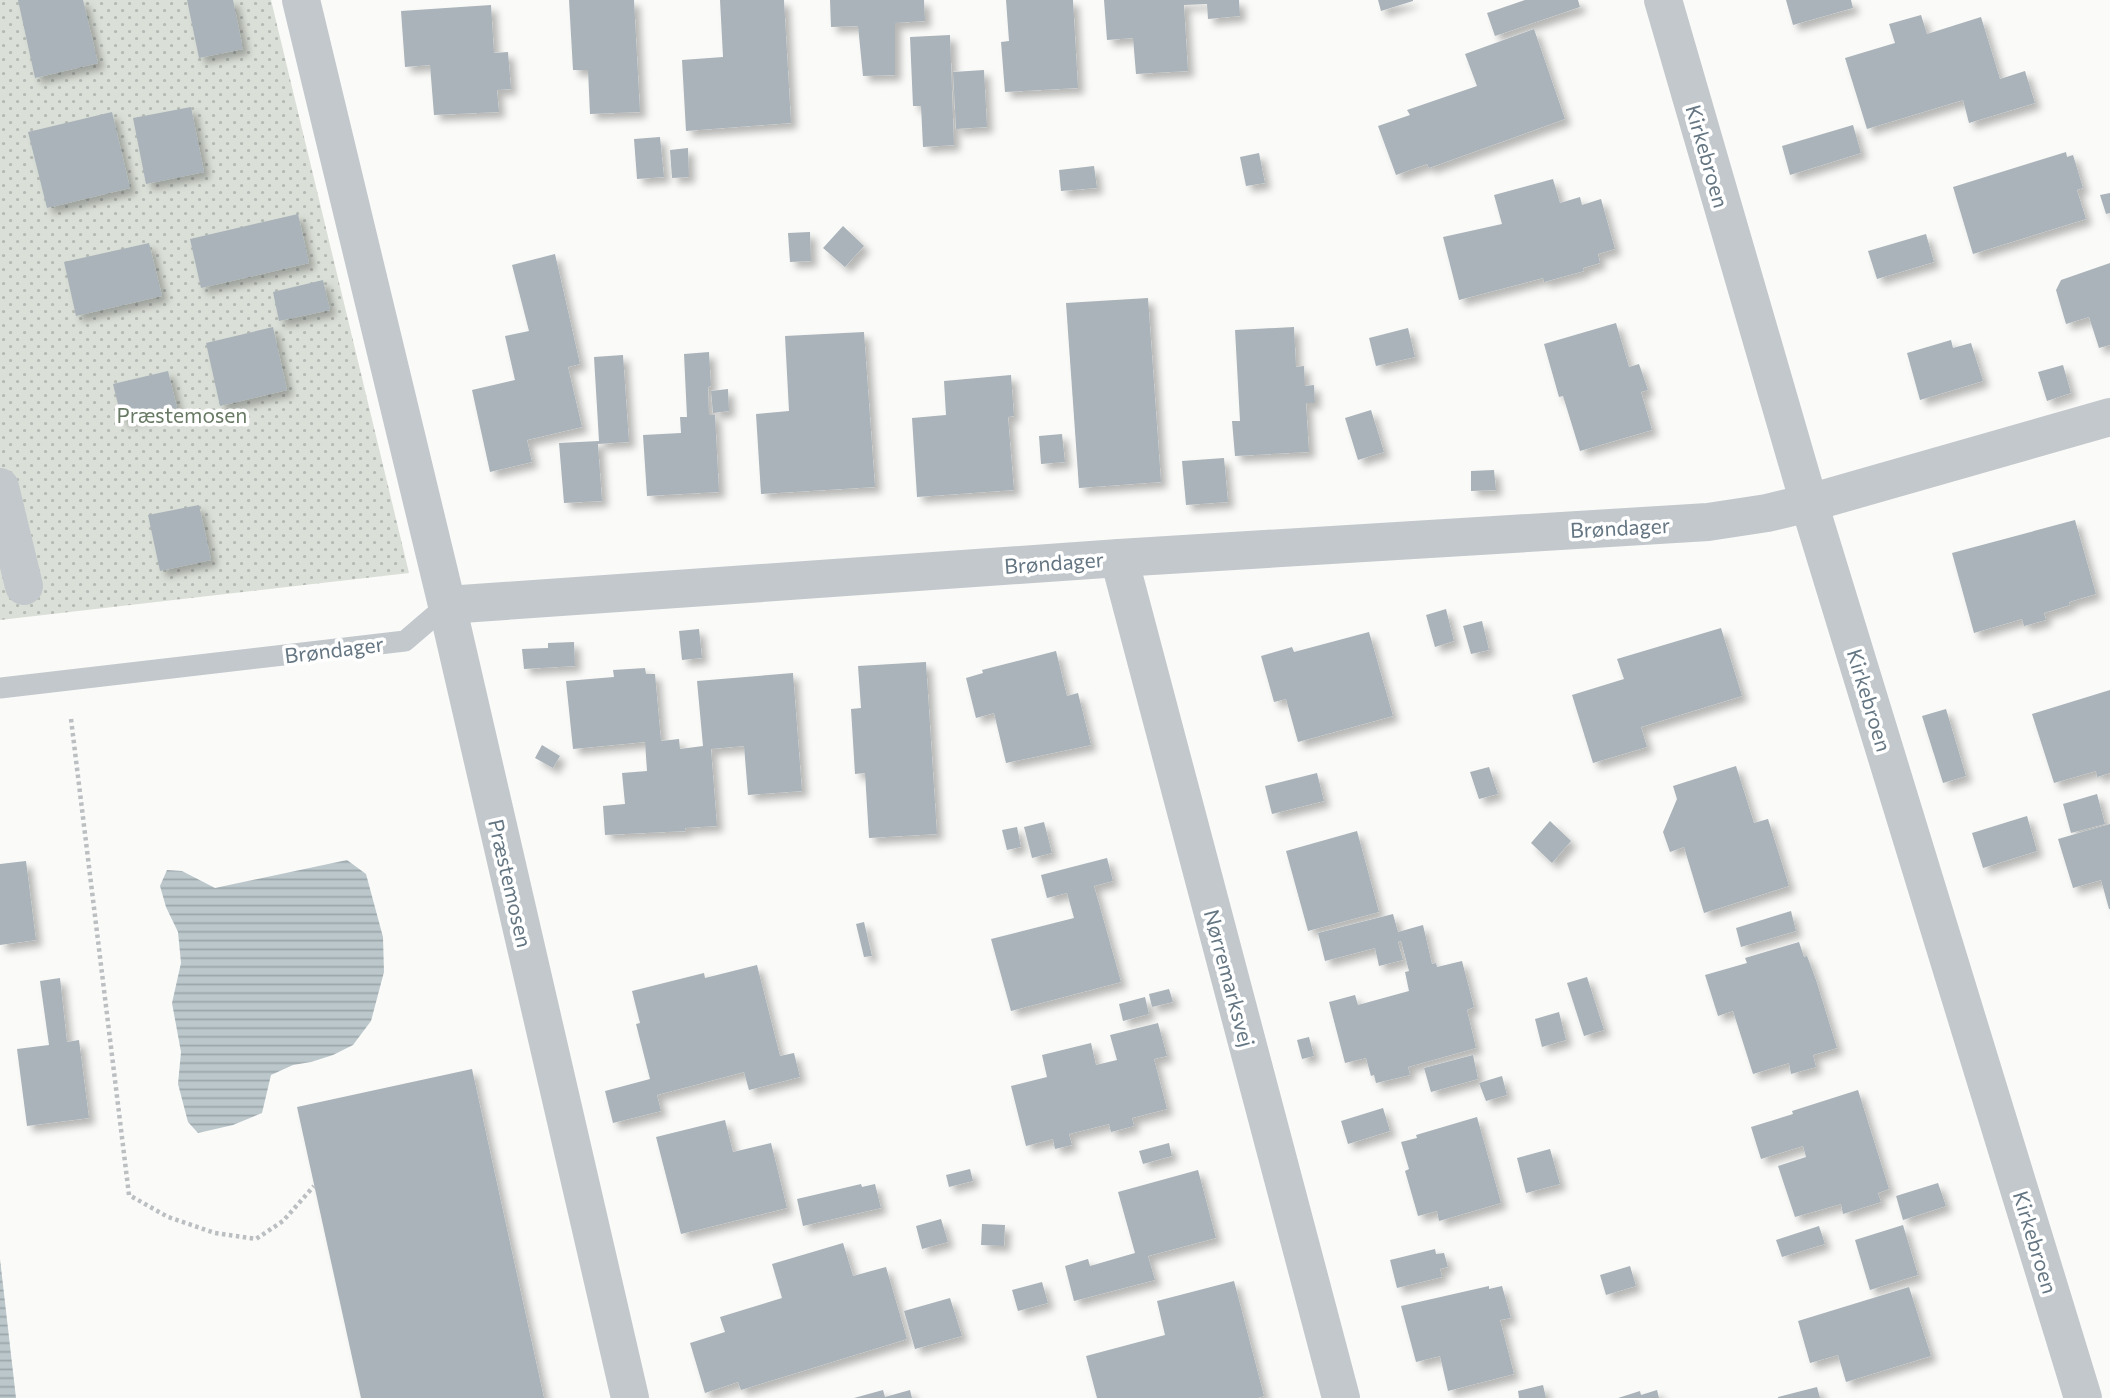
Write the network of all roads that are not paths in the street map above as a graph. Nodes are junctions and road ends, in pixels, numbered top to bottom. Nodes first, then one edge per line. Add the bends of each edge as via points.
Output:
1 (302, 0) edge
2 (1663, 0) edge
3 (2110, 416) edge
4 (0, 487) edge
5 (1810, 503) junction
6 (1119, 558) junction
7 (24, 586) dead end
8 (447, 606) junction
9 (0, 688) edge
10 (630, 1398) edge
11 (1341, 1398) edge
12 (2084, 1398) edge

1 - 8 street, Præstemosen
2 - 5 street, Kirkebroen
3 - 5 street, Brøndager
4 - 7 street
5 - 6 street, Brøndager via 1708,522
5 - 12 street, Kirkebroen
6 - 8 street, Brøndager
6 - 11 street, Nørremarksvej
8 - 9 lane, Brøndager via 405,641
8 - 10 street, Præstemosen

